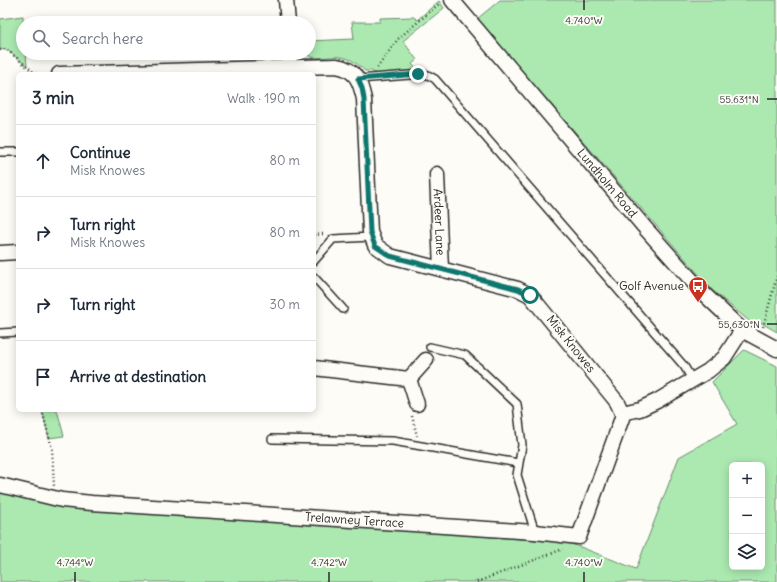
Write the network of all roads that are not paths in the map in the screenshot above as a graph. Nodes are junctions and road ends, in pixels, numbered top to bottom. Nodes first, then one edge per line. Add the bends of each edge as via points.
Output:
1 (286, 0) edge
2 (452, 0) edge
3 (287, 16) edge
4 (289, 60) edge
5 (290, 68) junction
6 (136, 72) edge
7 (364, 78) junction
8 (0, 152) edge
9 (16, 152) edge
10 (437, 174) dead end
11 (371, 237) junction
12 (16, 252) edge
13 (0, 253) edge
14 (316, 259) edge
15 (441, 269) junction
16 (316, 279) edge
17 (342, 309) dead end
18 (742, 330) junction
19 (16, 332) edge
20 (0, 333) edge
21 (777, 349) edge
22 (428, 354) joint
23 (316, 368) edge
24 (409, 379) junction
25 (693, 381) junction
26 (417, 404) road end
27 (622, 413) junction
28 (272, 439) dead end
29 (518, 463) junction
30 (0, 485) edge
31 (535, 532) junction

1 - 3 street
2 - 18 street, Lundholm Road via 646,229 704,294
4 - 5 street
5 - 6 street
5 - 7 street via 344,67
7 - 11 street via 362,88
7 - 25 lane via 423,74 435,79 684,366
8 - 9 lane
10 - 15 street, Ardeer Lane
11 - 14 lane via 334,239
11 - 15 street, Misk Knowes via 375,246 390,256
12 - 13 street
15 - 27 street, Misk Knowes via 518,289 530,295 618,402
16 - 17 lane
18 - 21 street, Lundholm Road
18 - 25 street via 724,358
19 - 20 lane
22 - 24 street
22 - 29 lane via 465,355 517,404 522,445
23 - 24 street
24 - 26 street
25 - 27 street via 640,409
27 - 31 street, Trelawney Terrace via 621,423 579,537
28 - 29 lane via 393,441
29 - 31 lane via 517,475
30 - 31 street, Trelawney Terrace via 54,498 92,503

